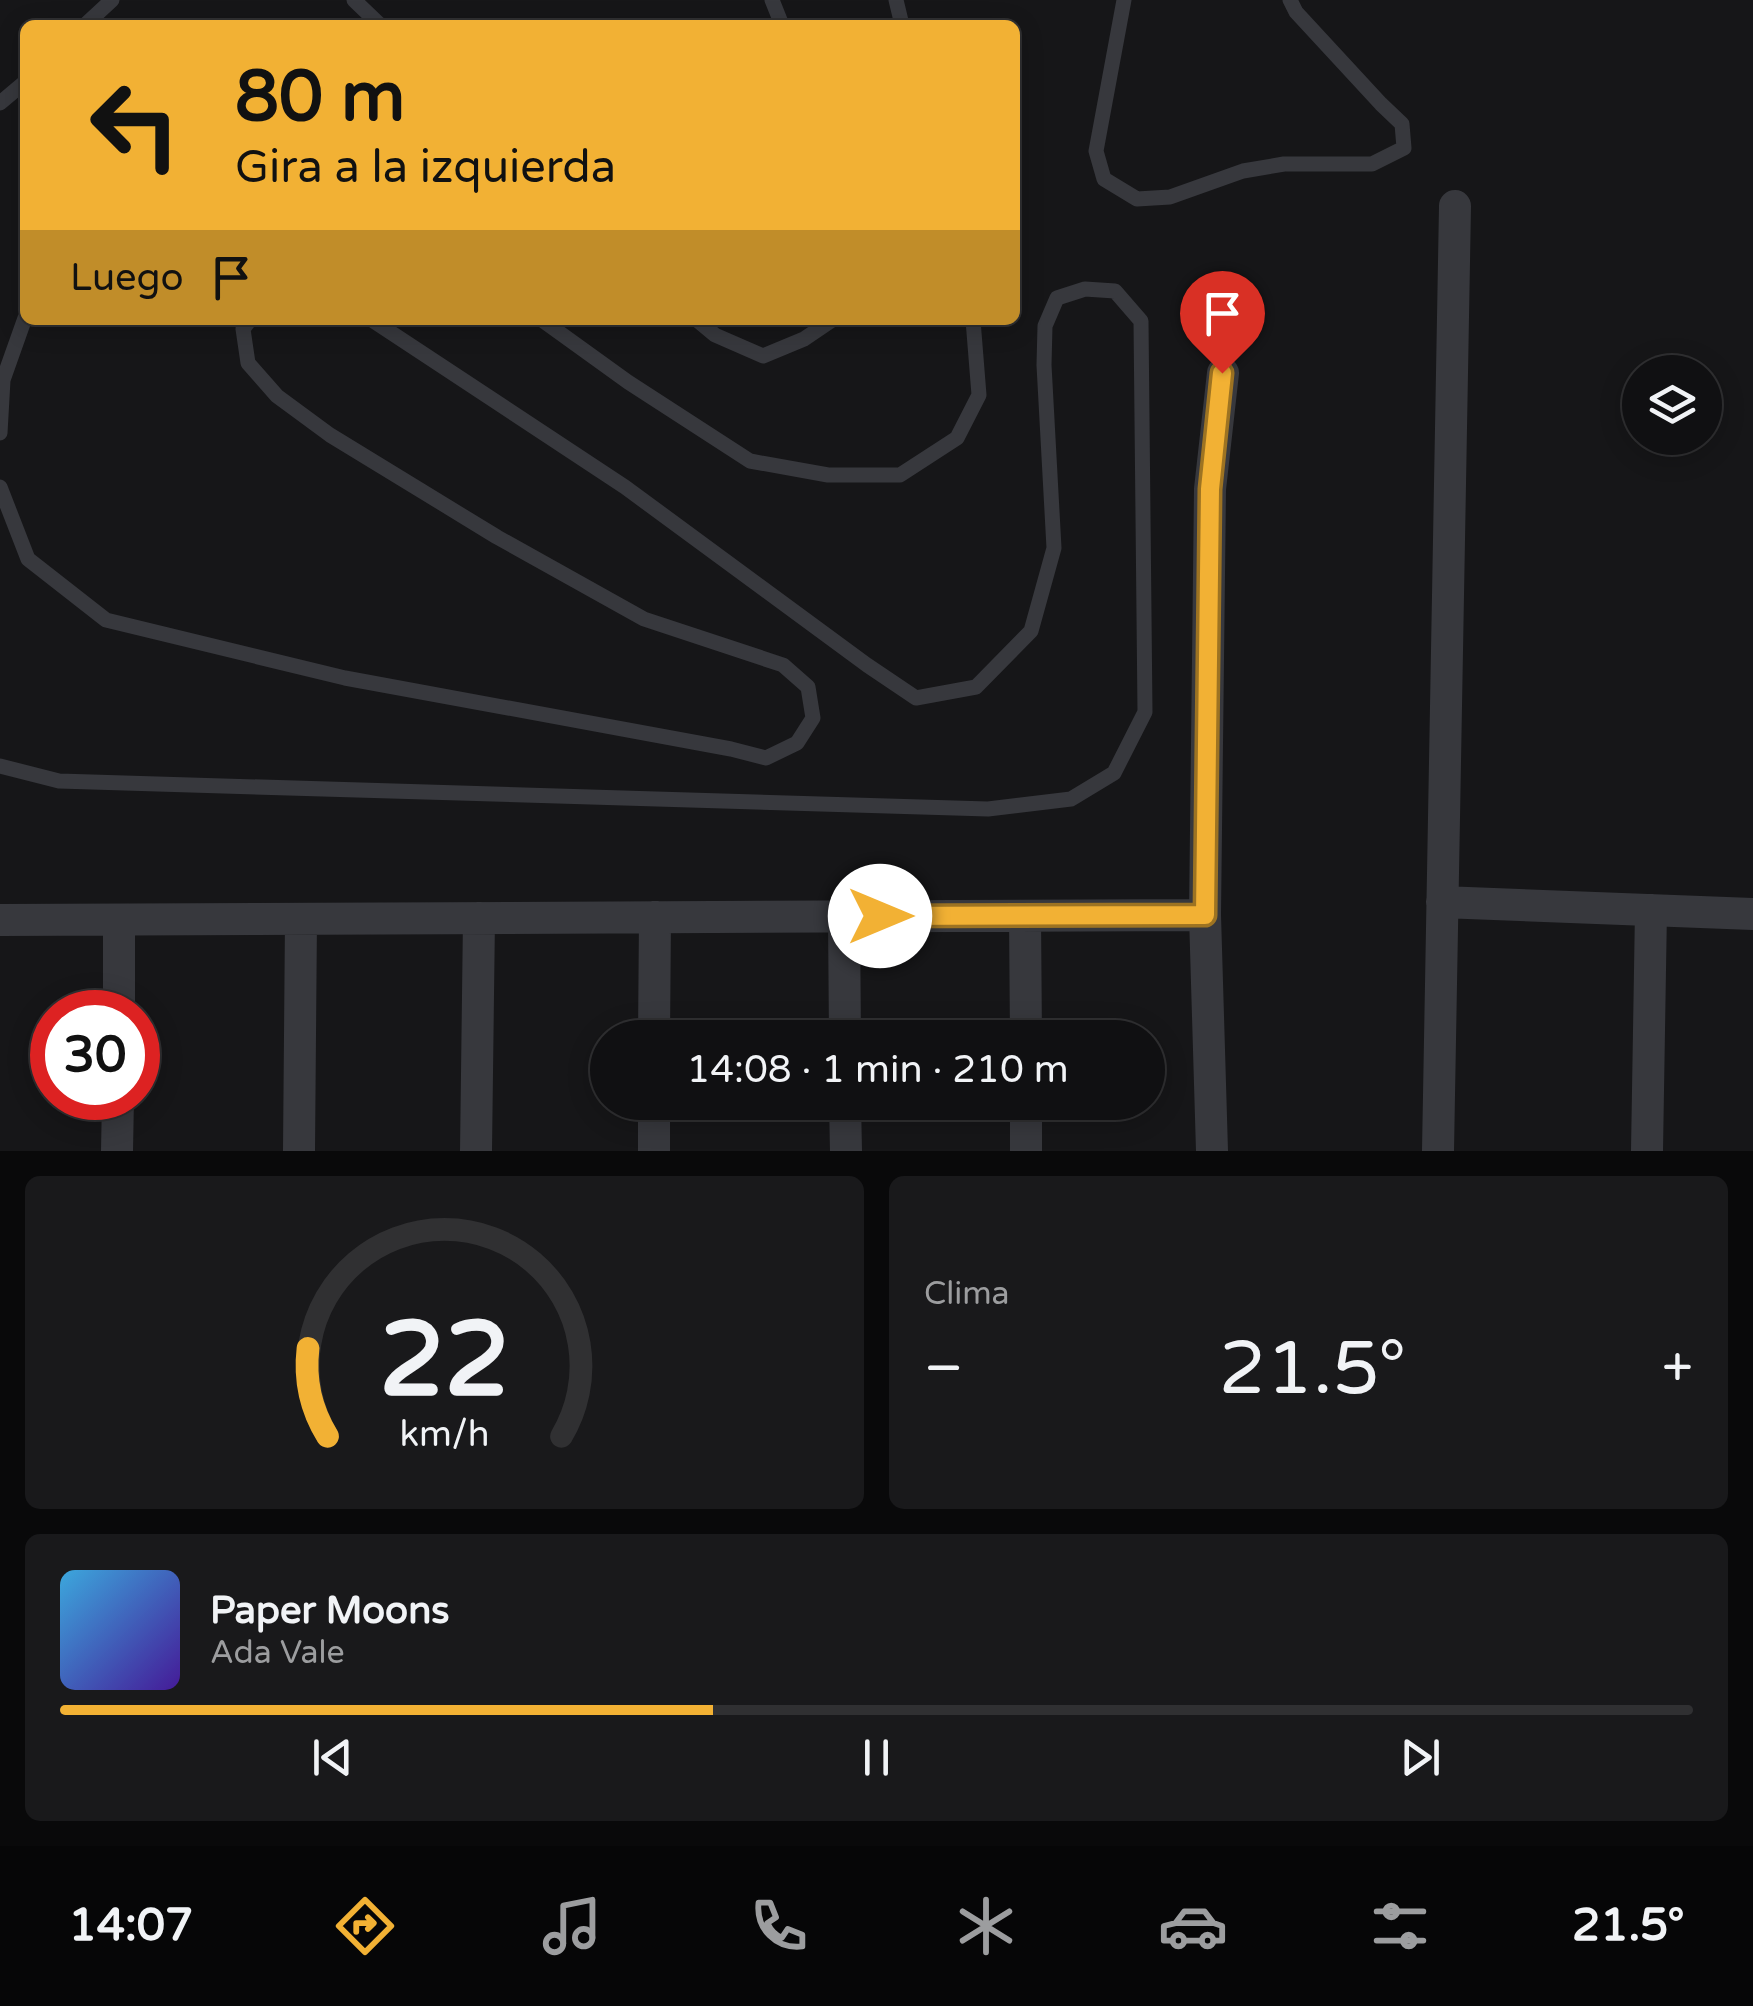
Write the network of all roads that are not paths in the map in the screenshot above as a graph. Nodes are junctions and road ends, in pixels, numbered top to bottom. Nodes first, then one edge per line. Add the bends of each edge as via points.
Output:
1 (112, 0) edge
2 (354, 0) edge
3 (1124, 0) edge
4 (1290, 0) edge
5 (90, 20) edge
6 (375, 20) edge
7 (20, 86) edge
8 (0, 104) edge
9 (1456, 206) dead end
10 (22, 325) edge
11 (247, 325) edge
12 (380, 325) edge
13 (549, 325) edge
14 (703, 325) edge
15 (825, 325) edge
16 (974, 325) edge
17 (1222, 373) dead end
18 (0, 433) edge
19 (0, 487) edge
20 (0, 766) edge
21 (1442, 902) junction
22 (1650, 910) junction
23 (1753, 914) edge
24 (1205, 915) junction
25 (1025, 916) junction
26 (655, 917) junction
27 (844, 917) junction
28 (301, 918) junction
29 (479, 918) junction
30 (0, 920) edge
31 (120, 920) junction
32 (118, 990) edge
33 (654, 1020) edge
34 (845, 1020) edge
35 (1026, 1020) edge
36 (118, 1120) edge
37 (654, 1120) edge
38 (845, 1120) edge
39 (1026, 1120) edge
40 (117, 1151) edge
41 (299, 1151) edge
42 (476, 1151) edge
43 (654, 1151) edge
44 (846, 1151) edge
45 (1026, 1151) edge
46 (1212, 1151) edge
47 (1438, 1151) edge
48 (1647, 1151) edge

1 - 5 lane
2 - 6 lane
3 - 4 lane via 1096,151 1104,180 1137,199 1170,197 1284,164 1372,164 1404,148 1402,124
7 - 8 lane
9 - 21 street
10 - 18 lane via 2,380
11 - 19 lane via 248,363 276,396 330,435 644,619 783,666 808,687 813,718 796,743 766,758 345,678 106,620 28,559
12 - 20 lane via 626,487 916,698 976,687 1031,632 1054,548 1046,326 1057,298 1085,289 1114,291 1141,322 1145,712 1114,772 1071,799 988,809 59,780
13 - 16 lane via 750,460 828,476 900,474 957,438 979,395
14 - 15 lane via 763,356
17 - 24 street via 1210,489
21 - 22 street
21 - 47 street
22 - 23 street
22 - 48 street
24 - 25 street
24 - 46 street
25 - 27 street
25 - 35 street
26 - 27 street
26 - 29 street
26 - 33 street
27 - 34 street
28 - 29 street
28 - 31 street
28 - 41 street
29 - 42 street
30 - 31 street
31 - 32 street
36 - 40 street
37 - 43 street
38 - 44 street
39 - 45 street

